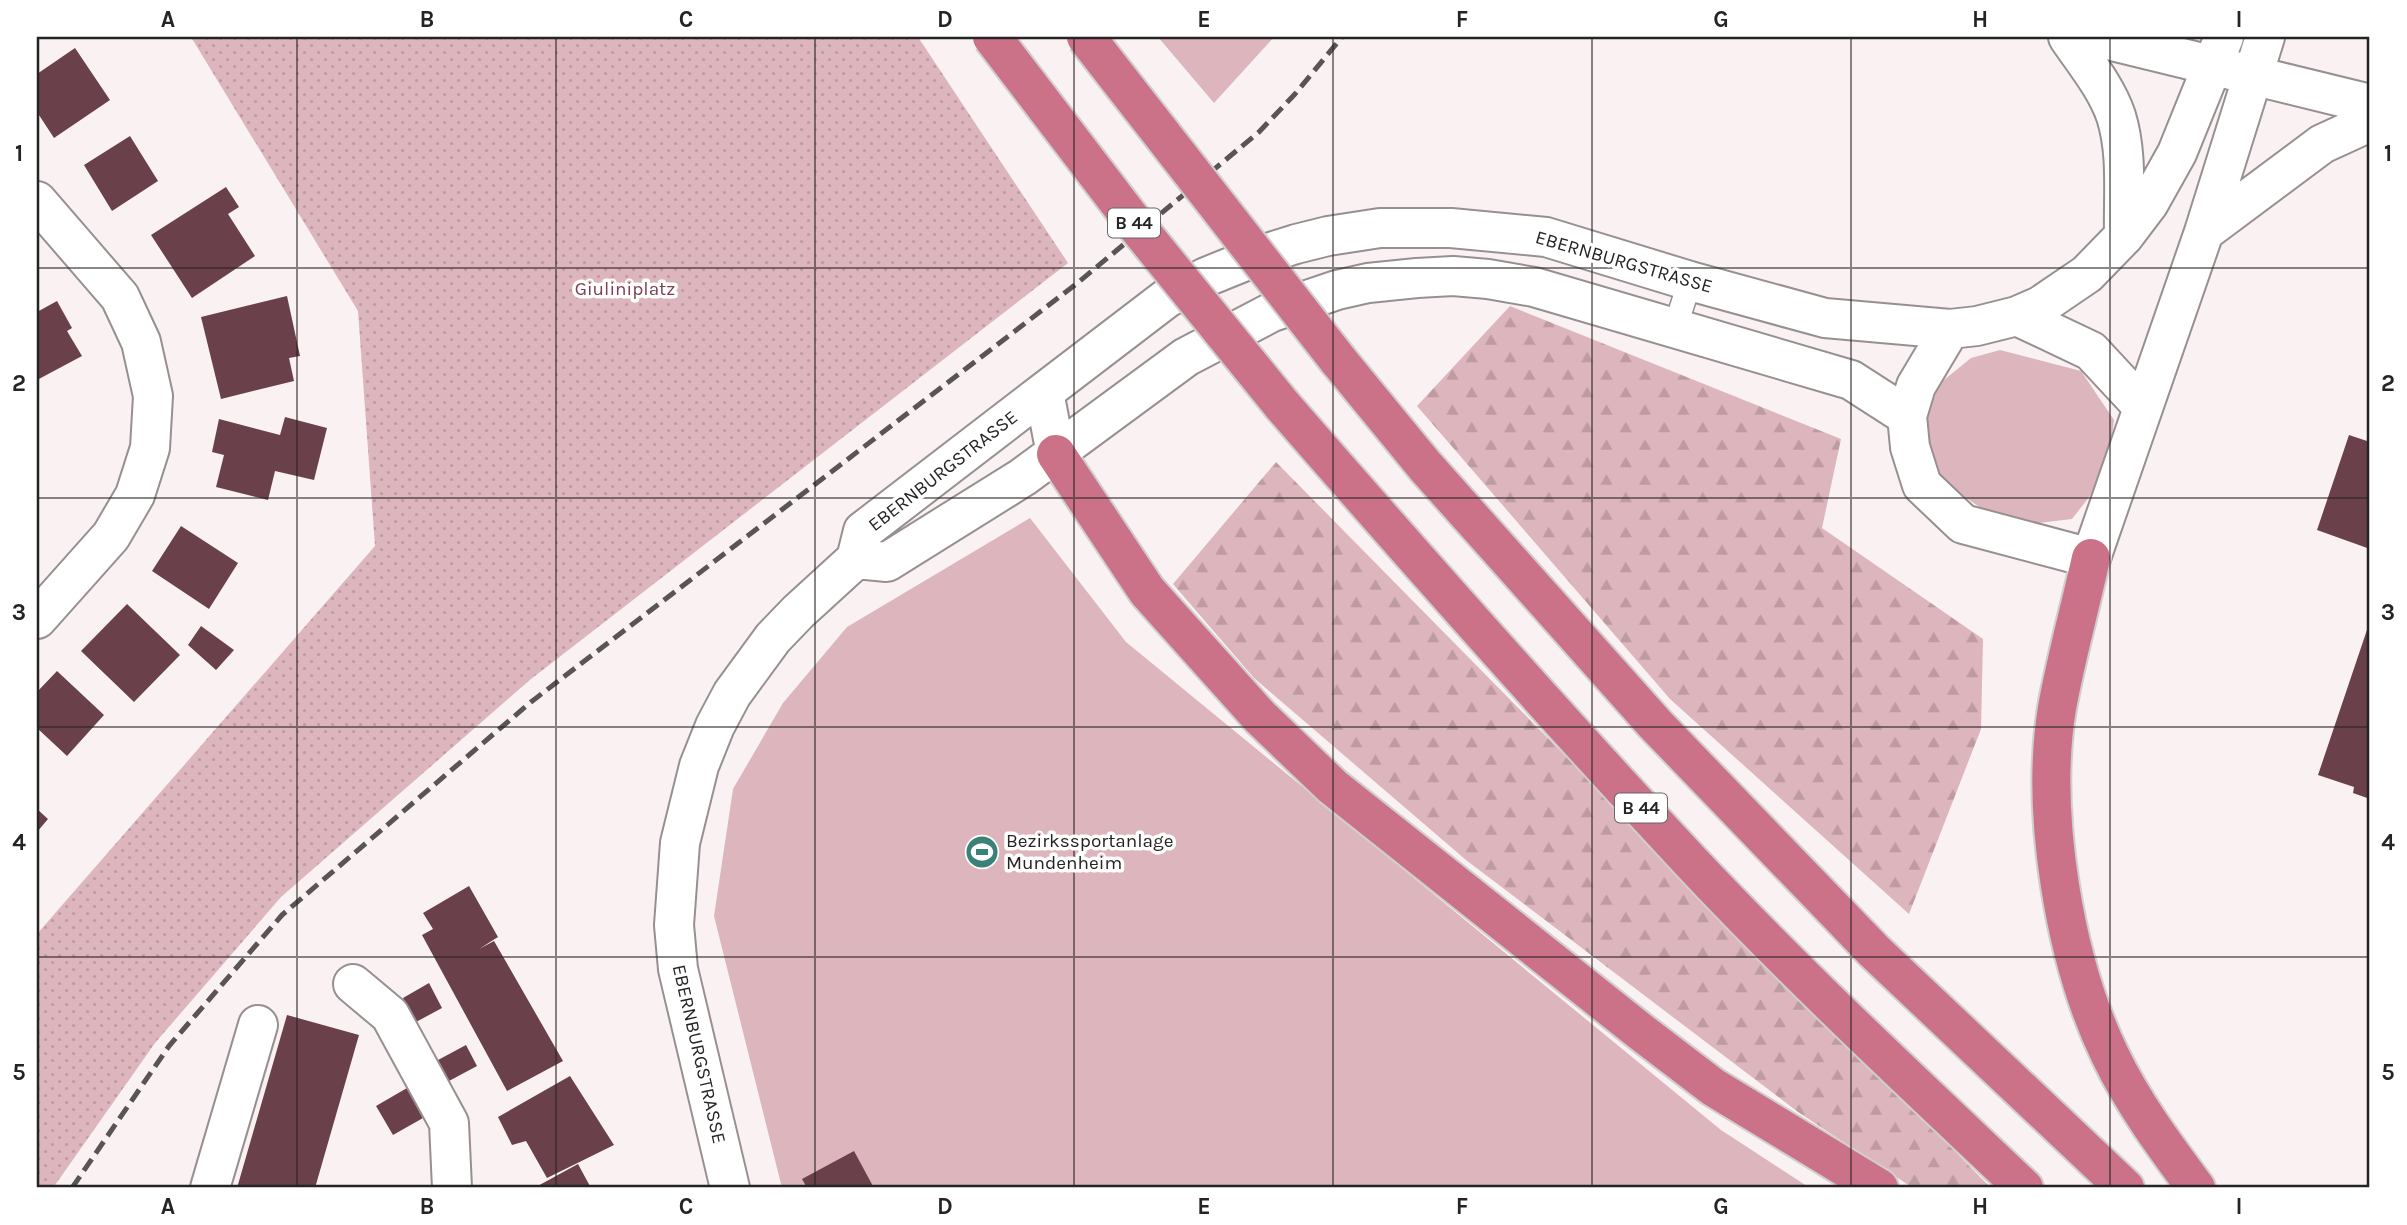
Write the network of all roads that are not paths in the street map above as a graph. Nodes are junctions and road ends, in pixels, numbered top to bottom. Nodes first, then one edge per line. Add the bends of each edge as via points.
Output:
1 (992, 37) edge
2 (1086, 37) edge
3 (2068, 37) edge
4 (2096, 37) edge
5 (2265, 37) edge
6 (2218, 51) edge
7 (2253, 75) junction
8 (2370, 104) edge
9 (2370, 122) edge
10 (37, 201) edge
11 (2204, 232) junction
12 (2123, 236) junction
13 (1690, 281) junction
14 (2017, 316) junction
15 (1675, 328) junction
16 (1950, 329) junction
17 (1044, 393) junction
18 (2143, 407) junction
19 (1908, 416) junction
20 (1056, 454) junction
21 (2091, 558) junction
22 (856, 559) junction
23 (37, 618) edge
24 (353, 984) dead end
25 (258, 1025) dead end
26 (210, 1188) edge
27 (452, 1188) edge
28 (730, 1188) edge
29 (1879, 1188) edge
30 (2024, 1188) edge
31 (2125, 1188) edge
32 (2196, 1188) edge

1 - 30 highway, B 44, bridge via 1282,405 1514,670 1691,862 1840,1014
2 - 31 highway, bridge via 1425,466 1655,724 1874,951
3 - 12 street via 2115,115 2124,162
4 - 6 street
5 - 7 street
6 - 7 street
6 - 12 street, EBERNBURGSTRASSE via 2165,176
7 - 8 street
7 - 11 street
9 - 11 street via 2322,144
10 - 23 street via 120,297 141,342 153,396 150,448 135,495 111,537
11 - 18 street
12 - 14 street, EBERNBURGSTRASSE via 2067,290
13 - 15 lane
13 - 16 street, EBERNBURGSTRASSE via 1825,318
13 - 17 street, EBERNBURGSTRASSE via 1546,237 1490,230 1380,228 1328,236 1258,256 1167,298
14 - 16 street, EBERNBURGSTRASSE
14 - 18 street via 2091,351
15 - 19 street, EBERNBURGSTRASSE via 1851,380
15 - 20 street, EBERNBURGSTRASSE via 1534,287 1488,279 1453,276 1368,283 1272,312 1212,342 1155,378
16 - 19 street via 1916,386
17 - 20 street, EBERNBURGSTRASSE
17 - 22 street, EBERNBURGSTRASSE via 863,531
18 - 21 street
19 - 21 street via 1910,447 1922,485 1963,524
20 - 22 street, EBERNBURGSTRASSE via 887,562
20 - 29 highway via 1147,591 1260,718 1333,786 1713,1087
21 - 32 highway via 2057,709 2051,774 2065,913 2109,1053 2152,1129
22 - 28 street, EBERNBURGSTRASSE via 773,638 732,694 699,766 680,843 674,925 678,969
24 - 27 street via 390,1015 449,1123
25 - 26 street

